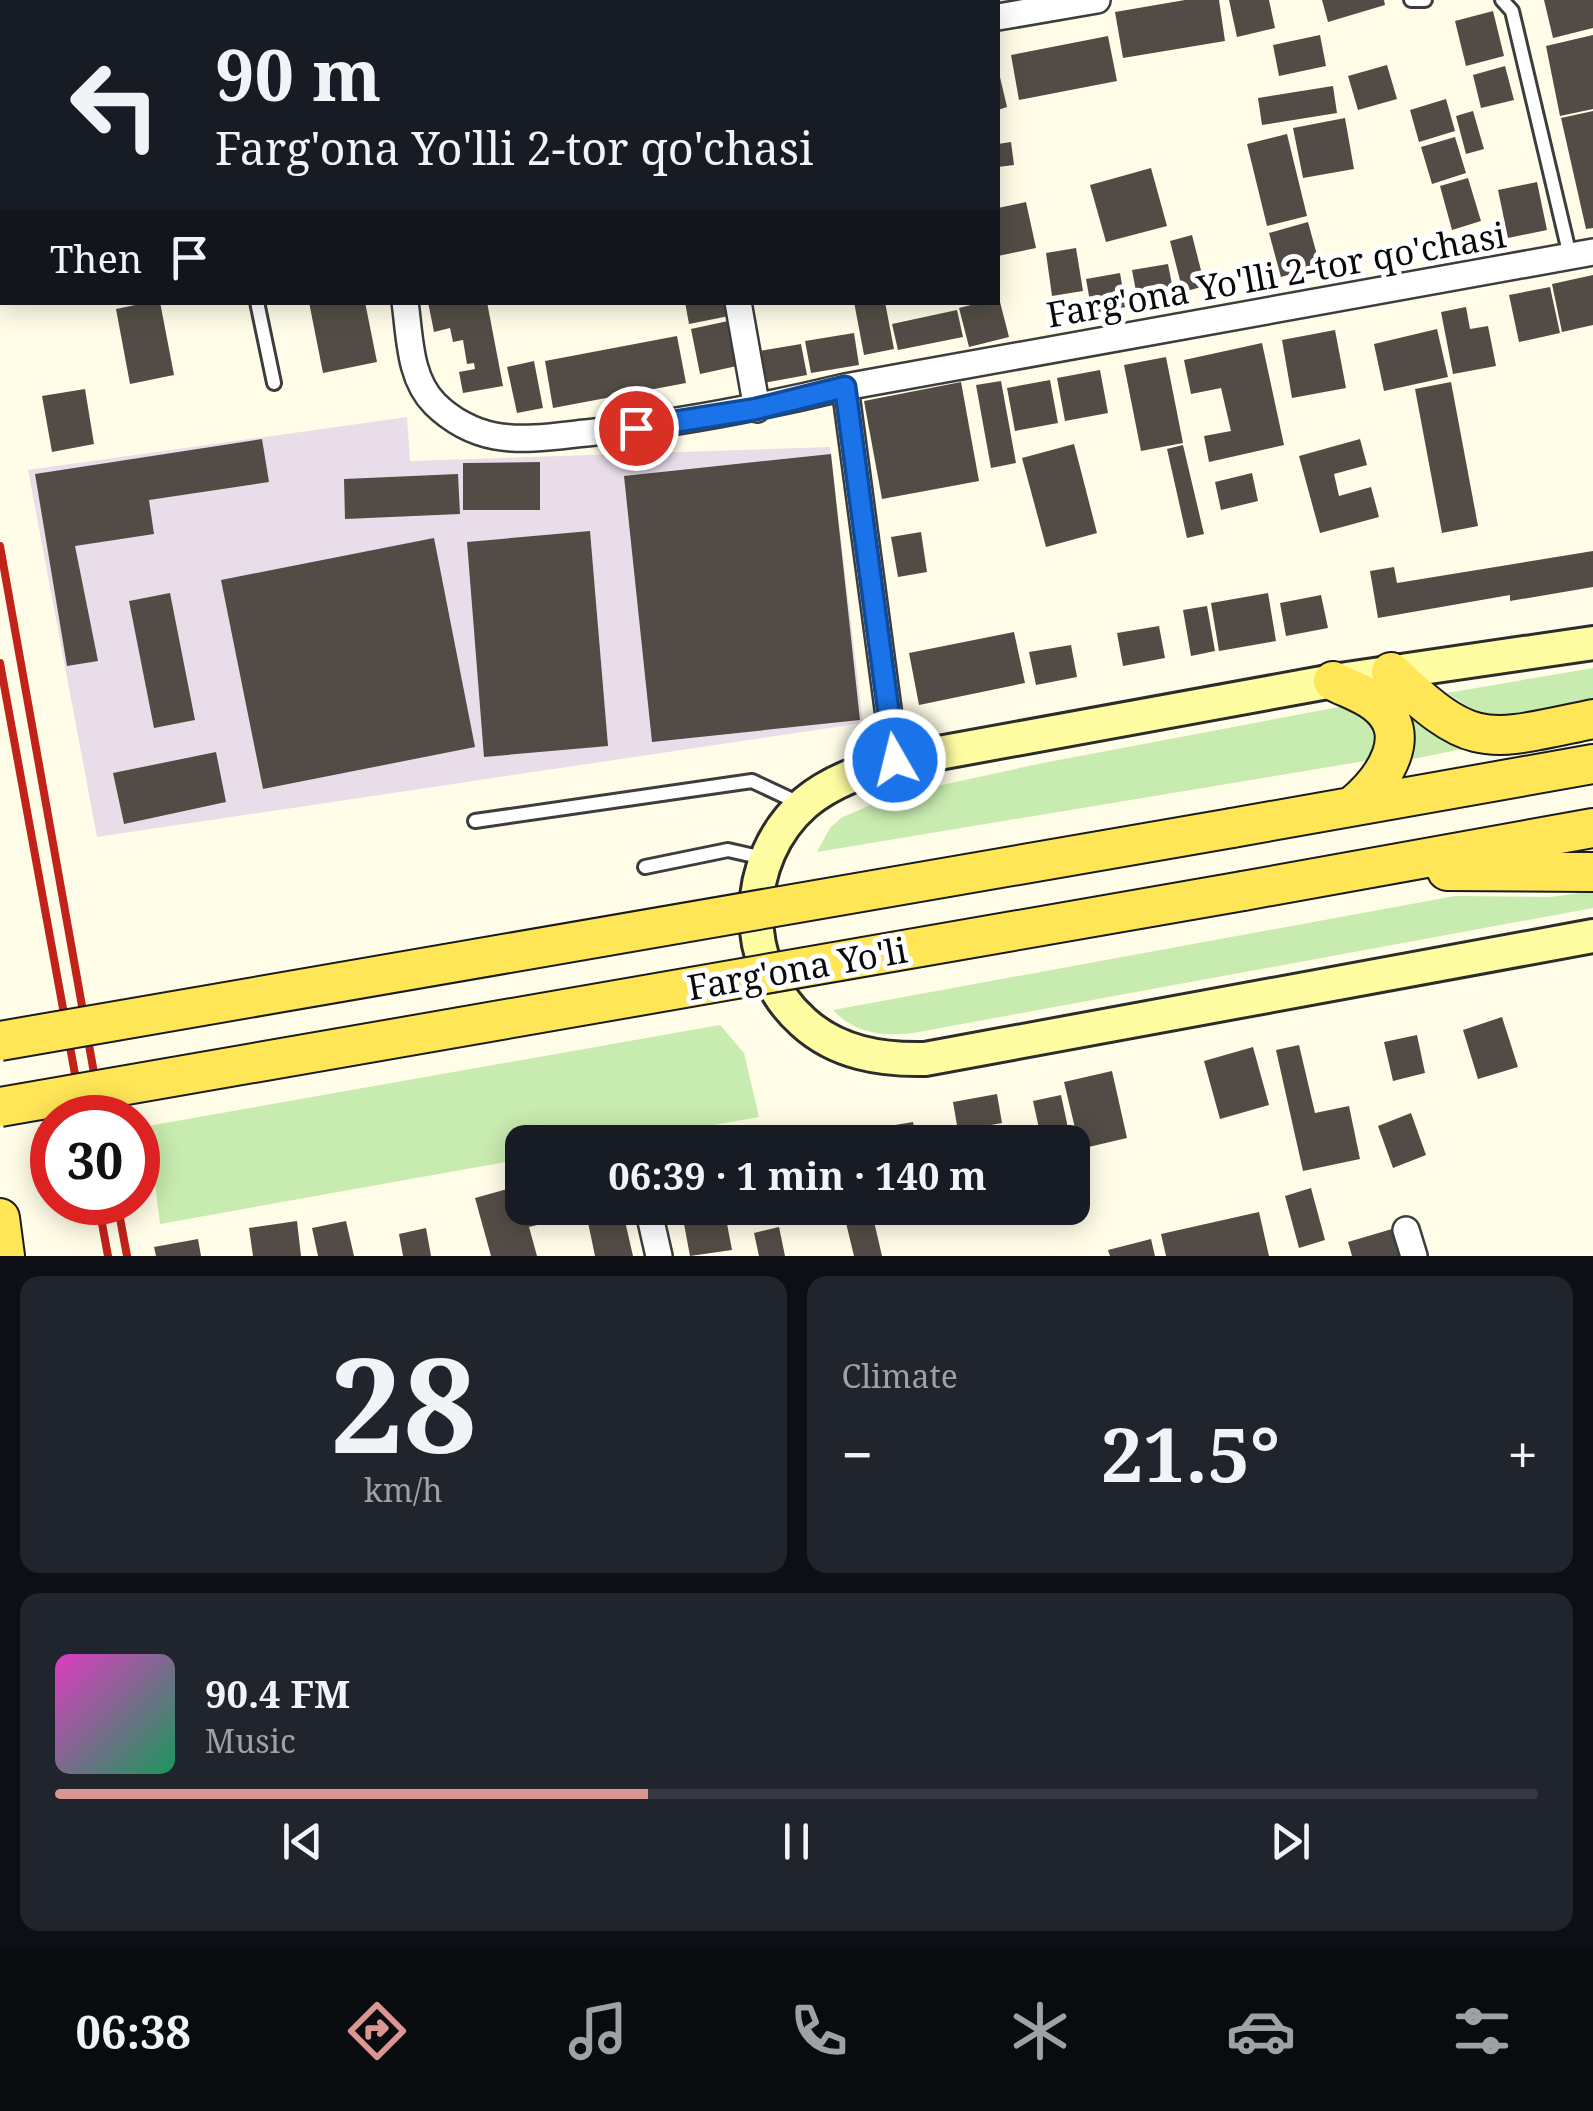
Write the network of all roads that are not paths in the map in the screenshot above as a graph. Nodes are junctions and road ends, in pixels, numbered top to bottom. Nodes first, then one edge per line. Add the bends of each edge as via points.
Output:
1 (1097, 0) edge
2 (1411, 0) edge
3 (1425, 0) edge
4 (1502, 0) edge
5 (1000, 17) edge
6 (1581, 254) edge
7 (258, 305) edge
8 (404, 305) edge
9 (739, 305) edge
10 (274, 383) dead end
11 (845, 387) junction
12 (756, 409) junction
13 (1593, 630) edge
14 (1593, 642) edge
15 (1439, 664) junction
16 (1392, 672) junction
17 (1333, 681) junction
18 (1593, 719) edge
19 (895, 760) junction
20 (1593, 764) edge
21 (1355, 804) junction
22 (803, 805) junction
23 (476, 821) dead end
24 (1593, 828) edge
25 (766, 859) junction
26 (646, 867) dead end
27 (1350, 870) junction
28 (1593, 872) edge
29 (1593, 936) edge
30 (0, 1041) edge
31 (0, 1107) edge
32 (0, 1218) edge
33 (652, 1225) edge
34 (1406, 1230) dead end
35 (5, 1256) edge
36 (660, 1256) edge
37 (1414, 1256) edge

1 - 5 street
2 - 3 lane
4 - 6 lane via 1512,10
6 - 11 street, Farg'ona Yo'lli 2-tor qo'chasi
7 - 10 lane
8 - 12 street, Farg'ona Yo'lli 2-tor qo'chasi via 424,390 461,423 494,436 570,434
9 - 12 street
11 - 12 street, Farg'ona Yo'lli 2-tor qo'chasi
11 - 19 street
13 - 15 main road
14 - 15 main road
15 - 16 main road
16 - 17 main road
16 - 18 main road via 1430,709 1482,736
17 - 19 main road
17 - 21 main road via 1379,705 1395,733 1384,774
19 - 22 main road via 840,781
20 - 21 main road, Farg'ona Yo'li
21 - 30 main road, Farg'ona Yo'li, bridge
22 - 23 lane via 752,781
22 - 25 main road
24 - 27 main road, Farg'ona Yo'li
25 - 26 lane via 728,850
25 - 29 main road via 756,923 775,987 820,1035 881,1058 925,1059
27 - 28 main road
27 - 31 main road, Farg'ona Yo'li, bridge
32 - 35 main road
33 - 36 street
34 - 37 street

